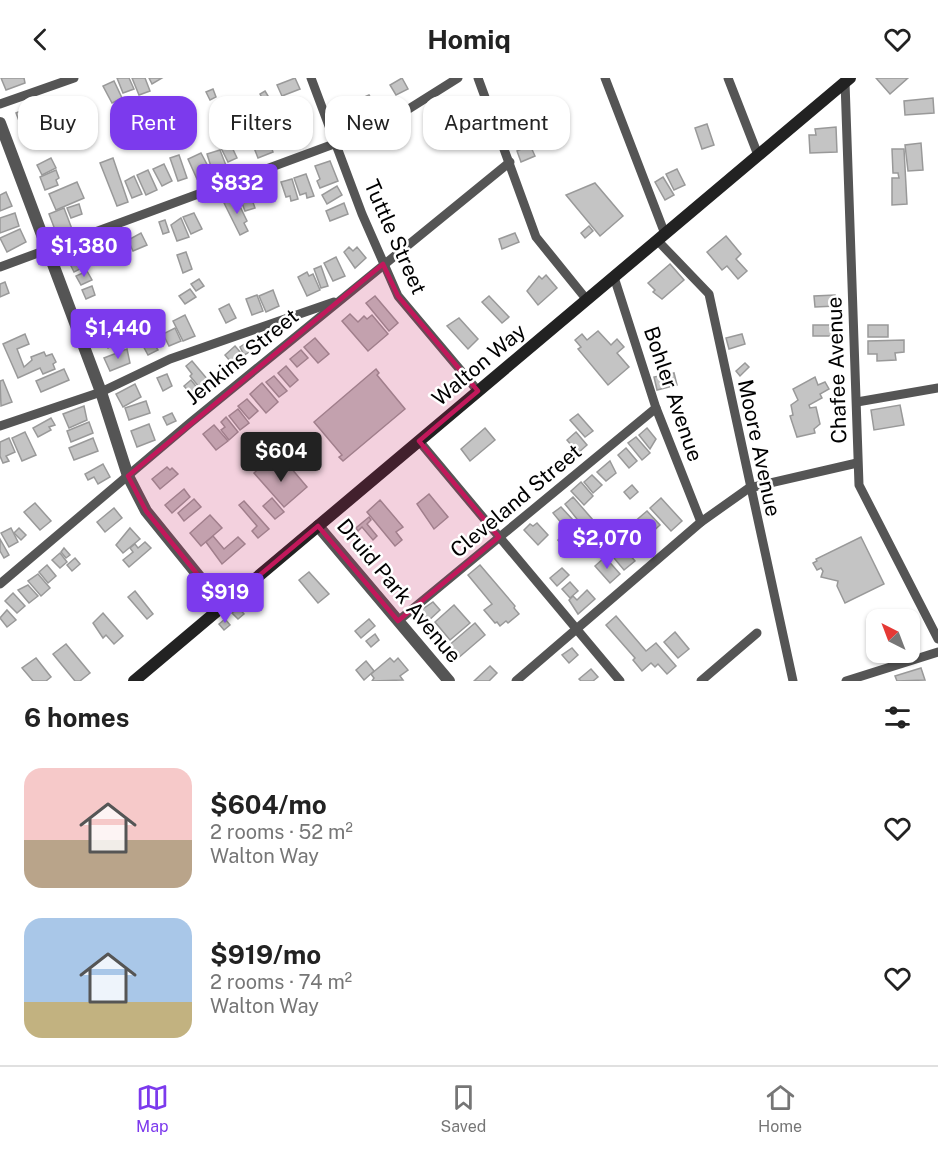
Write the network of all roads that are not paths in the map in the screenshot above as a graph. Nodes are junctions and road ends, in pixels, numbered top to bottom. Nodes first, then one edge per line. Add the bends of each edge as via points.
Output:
1 (74, 78) edge
2 (311, 78) edge
3 (458, 78) edge
4 (478, 78) edge
5 (605, 78) edge
6 (728, 78) edge
7 (848, 80) edge
8 (0, 104) edge
9 (411, 108) edge
10 (325, 113) edge
11 (0, 123) edge
12 (325, 147) edge
13 (340, 150) edge
14 (758, 155) junction
15 (510, 162) junction
16 (661, 237) junction
17 (47, 250) junction
18 (383, 264) junction
19 (0, 267) edge
20 (614, 277) junction
21 (341, 299) junction
22 (587, 300) junction
23 (938, 388) edge
24 (101, 392) junction
25 (478, 392) junction
26 (856, 402) junction
27 (656, 408) junction
28 (0, 426) edge
29 (419, 441) junction
30 (857, 463) junction
31 (128, 476) junction
32 (749, 488) junction
33 (701, 522) junction
34 (318, 526) junction
35 (500, 537) junction
36 (0, 584) edge
37 (223, 606) junction
38 (398, 621) junction
39 (576, 629) junction
40 (757, 633) dead end
41 (938, 639) edge
42 (938, 652) edge
43 (134, 681) edge
44 (449, 681) edge
45 (516, 681) edge
46 (620, 681) edge
47 (701, 681) edge
48 (793, 681) edge
49 (846, 681) edge

1 - 8 street
2 - 10 street, Tuttle Street
3 - 9 street
4 - 15 street
5 - 16 street, Moore Avenue
6 - 14 street
7 - 14 main road, Walton Way
7 - 26 street, Chafee Avenue
11 - 17 street
12 - 17 street
13 - 18 street, Tuttle Street
14 - 16 main road, Walton Way
15 - 18 street, Jenkins Street
15 - 22 street via 536,237
16 - 20 main road, Walton Way
16 - 32 street, Moore Avenue via 709,294
17 - 19 street
17 - 24 street
18 - 21 street, Jenkins Street
18 - 25 street, Tuttle Street via 398,296
20 - 22 main road, Walton Way
20 - 27 street, Bohler Avenue
21 - 24 street via 170,359
21 - 31 street, Jenkins Street
22 - 25 main road, Walton Way
23 - 26 street
24 - 28 street
24 - 31 street
25 - 29 main road, Walton Way
26 - 30 street, Chafee Avenue
27 - 33 street, Bohler Avenue
27 - 35 street, Cleveland Street
29 - 34 main road, Walton Way
29 - 35 street
30 - 32 street
30 - 41 street, Chafee Avenue via 859,485
31 - 36 street, Jenkins Street
31 - 37 street via 146,511
32 - 33 street
32 - 48 street, Moore Avenue
33 - 39 street
34 - 37 main road, Walton Way
34 - 38 street, Druid Park Avenue
35 - 38 street, Cleveland Street
35 - 39 street
37 - 43 main road, Walton Way
38 - 44 street, Druid Park Avenue
39 - 45 street
39 - 46 street
40 - 47 street
42 - 49 street

